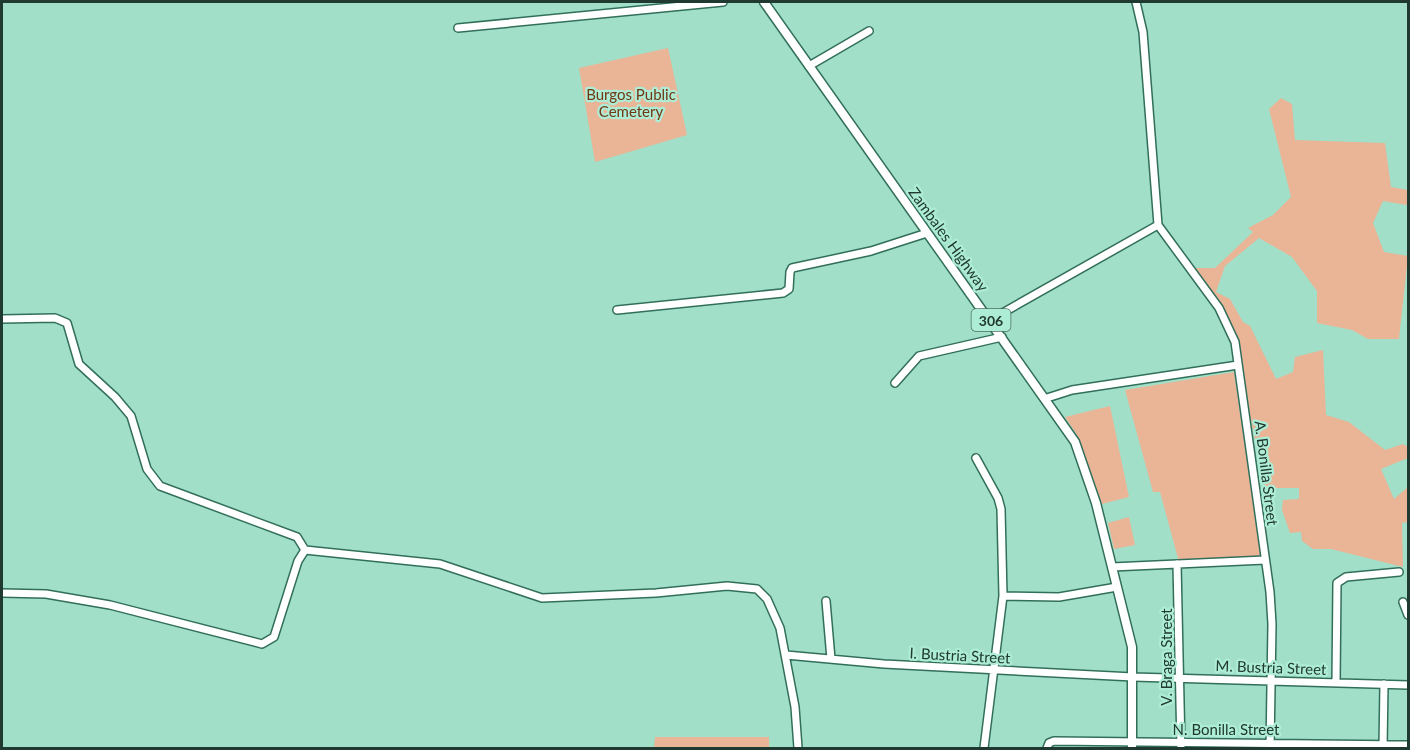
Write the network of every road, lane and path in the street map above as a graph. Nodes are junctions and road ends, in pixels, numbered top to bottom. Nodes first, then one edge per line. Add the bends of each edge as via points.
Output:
1 (723, 2) edge
2 (764, 2) edge
3 (1136, 2) edge
4 (458, 28) dead end
5 (869, 31) dead end
6 (809, 66) junction
7 (1158, 225) junction
8 (927, 233) junction
9 (618, 310) dead end
10 (2, 319) edge
11 (990, 320) junction
12 (1002, 337) junction
13 (1238, 365) junction
14 (895, 383) dead end
15 (1047, 398) junction
16 (976, 458) dead end
17 (305, 550) junction
18 (1265, 560) junction
19 (1177, 564) junction
20 (1112, 567) junction
21 (1399, 572) dead end
22 (1117, 587) junction
23 (2, 593) edge
24 (1003, 596) junction
25 (826, 601) dead end
26 (1403, 602) dead end
27 (1408, 615) edge
28 (786, 655) junction
29 (831, 659) junction
30 (996, 670) junction
31 (1133, 677) junction
32 (1179, 679) junction
33 (1272, 680) junction
34 (1336, 683) junction
35 (1384, 684) junction
36 (1408, 685) edge
37 (1132, 745) edge
38 (1270, 745) edge
39 (1408, 745) edge
40 (1181, 746) edge
41 (1383, 746) edge
42 (798, 748) edge
43 (984, 748) edge
44 (1047, 748) edge

1 - 4 street
2 - 6 main road, Zambales Highway / 306
3 - 7 street via 1143,32
5 - 6 street
6 - 8 main road, Zambales Highway / 306
7 - 11 street
7 - 13 street, A. Bonilla Street via 1228,322
8 - 9 street via 892,246 792,268 789,289 783,293
8 - 11 main road, Zambales Highway / 306
10 - 17 street via 55,318 67,323 79,364 130,416 147,469 160,486 297,537
11 - 12 main road, Zambales Highway / 306
12 - 14 street via 919,356
12 - 15 main road, Zambales Highway / 306
13 - 15 street via 1072,390
13 - 18 street, A. Bonilla Street
15 - 20 main road, Zambales Highway / 306 via 1087,471
16 - 24 street via 1000,502
17 - 23 street via 274,637 262,644 110,605 46,594
17 - 28 street via 440,564 542,598 748,586 767,599
18 - 19 street
18 - 33 street, A. Bonilla Street via 1272,624
19 - 20 street
19 - 32 street, V. Braga Street
20 - 22 main road, Zambales Highway / 306
21 - 34 street via 1346,577 1337,583
22 - 24 street via 1059,597
22 - 31 main road, Zambales Highway / 306 via 1132,647
24 - 30 street
25 - 29 street
26 - 27 street
28 - 29 street, I. Bustria Street
28 - 42 street
29 - 30 street, I. Bustria Street
30 - 31 street, I. Bustria Street
30 - 43 street
31 - 32 street, M. Bustria Street
31 - 37 main road, Zambales Highway / 306
32 - 33 street, M. Bustria Street
32 - 40 street, V. Braga Street
33 - 34 street, M. Bustria Street
33 - 38 street, A. Bonilla Street
34 - 35 street, M. Bustria Street
35 - 36 street, M. Bustria Street
35 - 41 street
37 - 40 street, N. Bonilla Street
37 - 44 street, N. Bonilla Street via 1054,741
38 - 40 street, N. Bonilla Street
38 - 41 street, N. Bonilla Street
39 - 41 street, N. Bonilla Street

